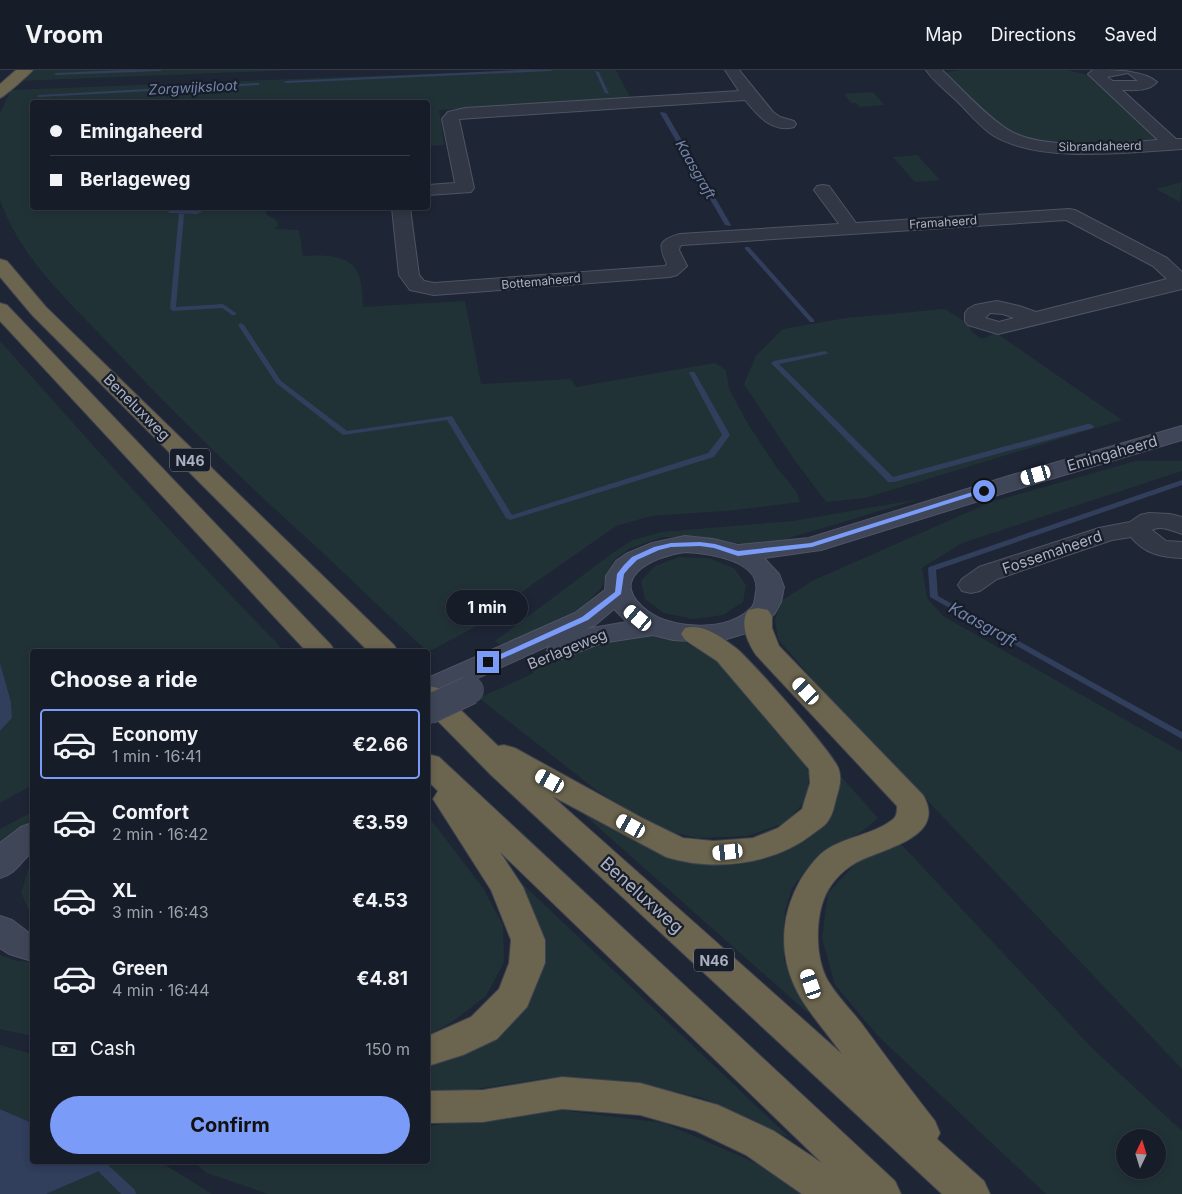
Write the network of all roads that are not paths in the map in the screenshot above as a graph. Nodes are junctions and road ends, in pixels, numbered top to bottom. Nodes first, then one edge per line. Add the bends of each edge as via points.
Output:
1 (4, 70) edge
2 (26, 70) edge
3 (732, 70) edge
4 (933, 70) edge
5 (1123, 70) edge
6 (1134, 70) edge
7 (0, 75) edge
8 (1109, 86) junction
9 (0, 93) edge
10 (750, 95) junction
11 (788, 124) dead end
12 (1178, 144) edge
13 (430, 190) edge
14 (823, 190) dead end
15 (401, 210) edge
16 (851, 228) junction
17 (714, 237) joint
18 (1181, 257) edge
19 (1160, 262) junction
20 (0, 265) edge
21 (1181, 282) edge
22 (0, 309) edge
23 (1034, 319) dead end
24 (1182, 433) edge
25 (1182, 526) edge
26 (1137, 530) junction
27 (812, 545) junction
28 (1182, 550) edge
29 (738, 553) junction
30 (769, 584) junction
31 (971, 584) dead end
32 (618, 592) junction
33 (758, 616) junction
34 (655, 626) junction
35 (696, 634) junction
36 (319, 649) edge
37 (382, 649) edge
38 (463, 683) junction
39 (430, 690) edge
40 (430, 697) edge
41 (430, 708) edge
42 (469, 735) junction
43 (430, 767) edge
44 (430, 768) edge
45 (30, 837) edge
46 (0, 866) edge
47 (0, 930) edge
48 (30, 947) edge
49 (430, 1049) edge
50 (430, 1107) edge
51 (965, 1189) edge
52 (834, 1194) edge
53 (881, 1194) edge

1 - 7 highway
2 - 9 highway
3 - 10 street
4 - 12 street, Sibrandaheerd via 1009,138 1066,149
5 - 8 street, Sibrandaheerd via 1096,74
6 - 8 street via 1149,82
8 - 12 street, Sibrandaheerd
10 - 11 street via 774,121
10 - 13 street via 454,115 450,120 465,188
14 - 16 street
15 - 17 street, Bottemaheerd via 409,275 417,286 434,289 670,270 677,266 670,250 671,243
16 - 17 street, Framaheerd
16 - 19 street, Framaheerd via 1069,214
18 - 19 street
19 - 21 street, Framaheerd
20 - 37 highway, Beneluxweg / N46 via 39,311
21 - 23 street, Framaheerd
22 - 36 highway, N46
24 - 27 street, Emingaheerd via 1018,480
25 - 26 street, Fossemaheerd via 1170,521 1150,520
26 - 28 street via 1161,549
26 - 31 street, Fossemaheerd via 1108,533 988,573
27 - 29 street, Emingaheerd
27 - 30 street, Emingaheerd
29 - 30 street via 761,569
29 - 32 street via 700,544 657,548 626,566
30 - 33 street via 771,596
32 - 34 street via 629,610
32 - 38 street, Berlageweg via 585,619
33 - 35 street via 727,631
33 - 51 highway, N46 via 758,628 766,649 912,804 912,816 904,828 840,856 824,872 803,911 800,934 802,958 811,984
34 - 35 street
34 - 38 street, Berlageweg via 595,635
35 - 42 highway, N46 via 727,655 824,768 825,783 816,815 789,836 756,849 714,853 677,848 631,826
38 - 39 street, Berlageweg
38 - 41 street, Berlageweg, bridge
40 - 42 highway, Beneluxweg / N46
42 - 51 highway, Beneluxweg / N46
43 - 53 highway
44 - 49 highway via 506,887 528,940 527,963 514,996 484,1028
45 - 46 street
47 - 48 street
50 - 52 highway via 483,1106 562,1093 640,1099 704,1117 760,1143

